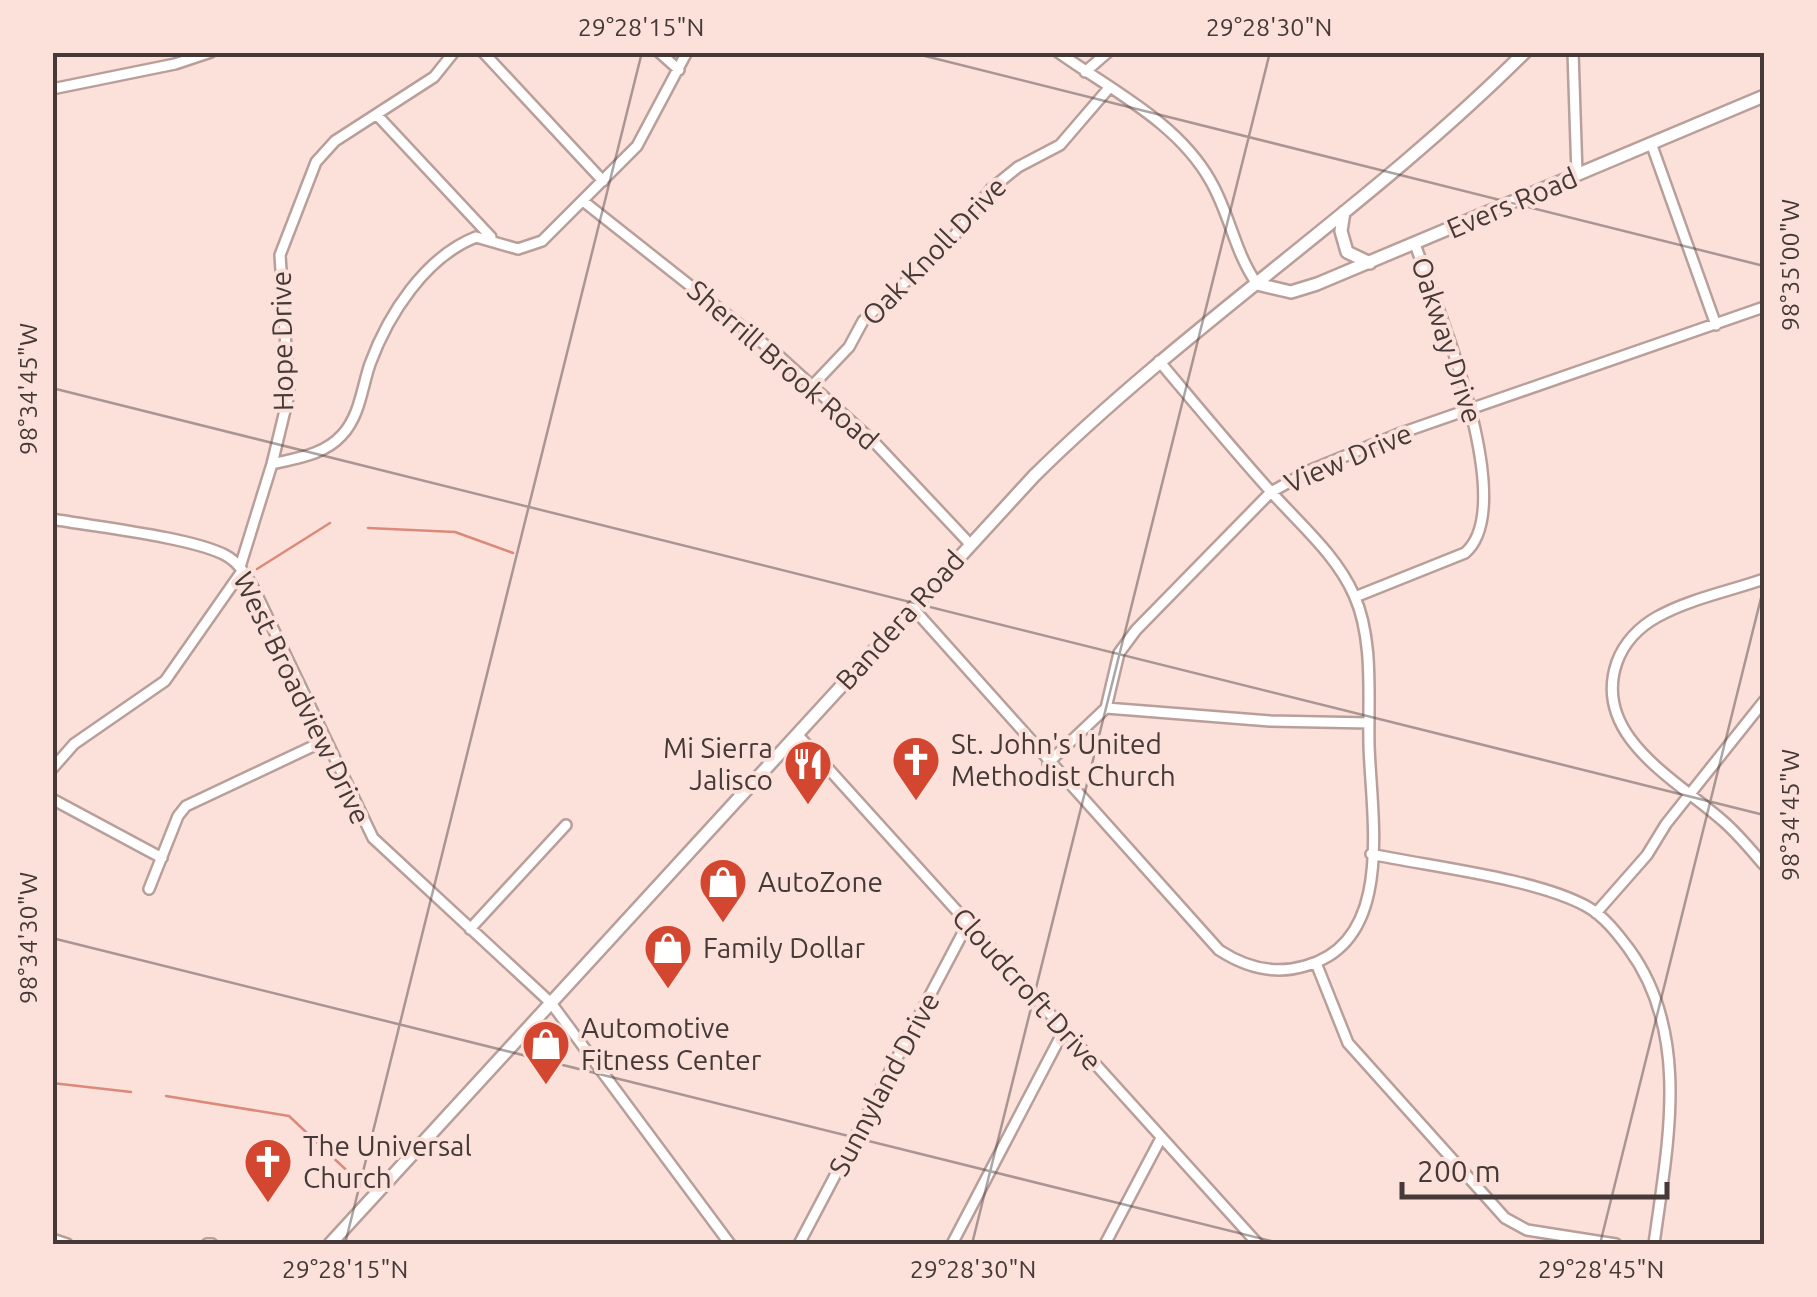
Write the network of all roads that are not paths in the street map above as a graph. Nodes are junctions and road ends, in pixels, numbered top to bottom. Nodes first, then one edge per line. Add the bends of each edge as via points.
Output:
1 (211, 52) edge
2 (454, 52) edge
3 (483, 52) edge
4 (659, 52) edge
5 (688, 52) edge
6 (1058, 52) edge
7 (1108, 52) edge
8 (1525, 52) edge
9 (1573, 52) edge
10 (679, 70) junction
11 (1086, 72) junction
12 (52, 88) edge
13 (1110, 88) junction
14 (1764, 96) edge
15 (377, 114) junction
16 (1651, 144) junction
17 (1577, 175) junction
18 (604, 181) junction
19 (582, 202) junction
20 (1344, 212) junction
21 (493, 240) junction
22 (1414, 244) junction
23 (1370, 263) junction
24 (1257, 284) junction
25 (1764, 307) edge
26 (1716, 325) junction
27 (1159, 362) junction
28 (812, 386) junction
29 (1472, 410) junction
30 (272, 464) junction
31 (1271, 492) junction
32 (52, 519) edge
33 (970, 544) junction
34 (241, 569) junction
35 (1764, 578) edge
36 (1355, 597) junction
37 (912, 607) junction
38 (1764, 701) edge
39 (1106, 708) junction
40 (1368, 723) junction
41 (796, 734) junction
42 (326, 740) junction
43 (1048, 763) junction
44 (52, 769) edge
45 (1691, 794) junction
46 (52, 799) edge
47 (566, 825) dead end
48 (1372, 854) junction
49 (162, 858) junction
50 (1764, 865) edge
51 (149, 889) dead end
52 (1596, 914) junction
53 (968, 923) junction
54 (470, 929) junction
55 (1316, 964) junction
56 (551, 1002) junction
57 (1064, 1030) junction
58 (1161, 1138) junction
59 (52, 1239) edge
60 (67, 1244) edge
61 (330, 1244) edge
62 (730, 1244) edge
63 (799, 1244) edge
64 (952, 1244) edge
65 (1105, 1244) edge
66 (1258, 1244) edge
67 (1616, 1244) edge
68 (1654, 1244) edge

1 - 12 street
2 - 15 street, Hope Drive via 434,77
3 - 18 street
4 - 10 street
5 - 10 street
6 - 11 street
7 - 11 street
8 - 20 main road, Bandera Road
9 - 17 street
10 - 18 street via 644,136
11 - 13 street
13 - 24 street via 1171,132 1198,162
13 - 28 street, Oak Knoll Drive via 1060,145 991,189 951,240 863,321 849,347
14 - 16 main road, Evers Road
15 - 21 street
15 - 30 street, Hope Drive via 322,152 282,244 289,394
16 - 17 main road, Evers Road
16 - 26 street
17 - 22 main road, Evers Road
18 - 19 street
19 - 21 street via 542,242 525,249
19 - 28 street, Sherrill Brook Road
20 - 23 main road via 1347,252
20 - 24 main road, Bandera Road
21 - 30 street via 464,242 406,296 380,339 344,433 314,453
22 - 23 main road, Evers Road
22 - 29 street, Oakway Drive
23 - 24 main road, Evers Road via 1292,292
24 - 27 main road, Bandera Road
25 - 26 street, View Drive
26 - 29 street, View Drive
27 - 31 street
27 - 33 main road, Bandera Road
28 - 33 street, Sherrill Brook Road
29 - 31 street, View Drive via 1375,442
29 - 36 street, Oakway Drive via 1482,465 1473,546
30 - 34 street, Hope Drive
31 - 36 street via 1314,537
31 - 39 street, View Drive via 1127,641
32 - 34 street, West Broadview Drive via 218,552
33 - 37 main road, Bandera Road
34 - 42 street, West Broadview Drive
34 - 44 street, Hope Drive via 165,681 74,744
35 - 45 street via 1657,617 1629,640 1613,680 1614,708 1628,738
36 - 40 street via 1365,644
37 - 41 main road, Bandera Road
37 - 43 street
38 - 45 street
39 - 40 street
39 - 43 street
40 - 48 street
41 - 53 street, Cloudcroft Drive
41 - 56 main road, Bandera Road
42 - 49 street via 186,806
42 - 54 street, West Broadview Drive via 372,838
43 - 55 street via 1219,950 1276,970
45 - 50 street
45 - 52 street
46 - 49 street
47 - 54 street
48 - 52 street via 1530,888
48 - 55 street via 1367,904 1356,932
49 - 51 street
52 - 68 street via 1639,964 1668,1056 1670,1118
53 - 57 street, Cloudcroft Drive
53 - 63 street, Sunnyland Drive
54 - 56 street, West Broadview Drive
55 - 67 street via 1348,1043 1505,1218 1526,1230
56 - 61 main road, Bandera Road
56 - 62 street, West Broadview Drive
57 - 58 street, Cloudcroft Drive
57 - 64 street
58 - 65 street
58 - 66 street, Cloudcroft Drive
59 - 60 street

